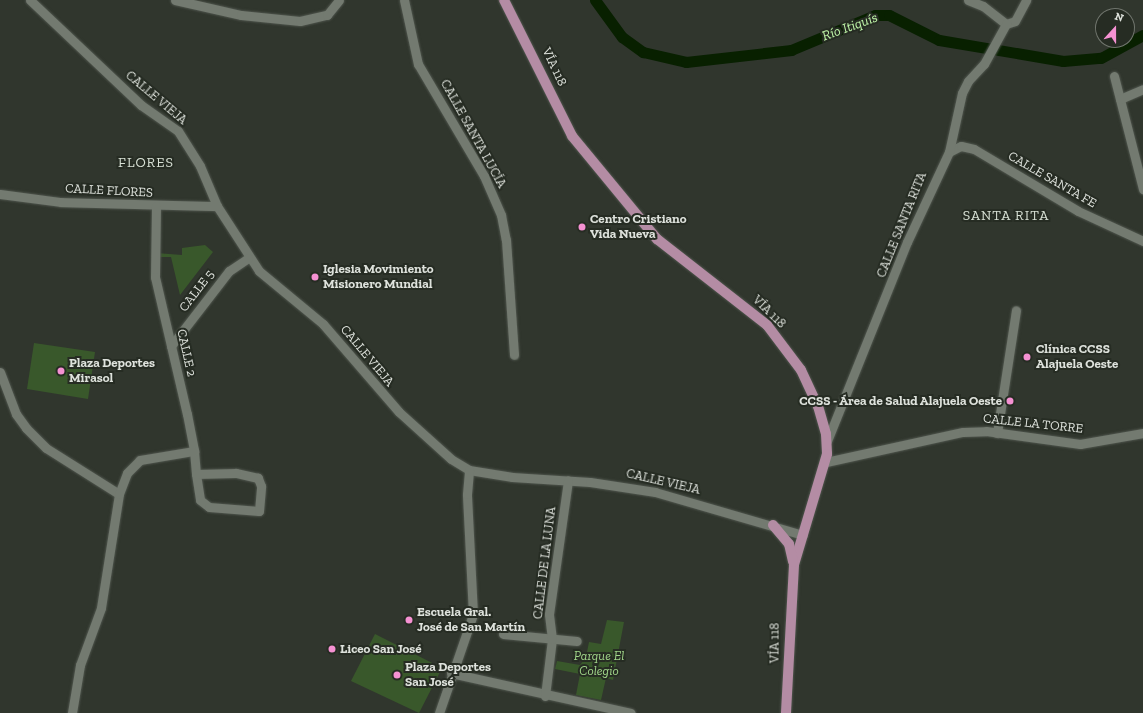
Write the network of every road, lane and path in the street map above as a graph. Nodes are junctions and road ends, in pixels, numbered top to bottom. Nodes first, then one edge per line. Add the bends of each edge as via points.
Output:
1 (30, 0) edge
2 (175, 0) edge
3 (339, 0) edge
4 (404, 0) edge
5 (504, 0) edge
6 (968, 0) edge
7 (1026, 0) edge
8 (1006, 24) junction
9 (1114, 76) dead end
10 (1143, 89) edge
11 (1120, 100) junction
12 (949, 152) junction
13 (1143, 187) edge
14 (0, 194) edge
15 (156, 206) junction
16 (217, 206) junction
17 (1143, 241) edge
18 (248, 258) junction
19 (1016, 310) dead end
20 (171, 346) junction
21 (514, 355) dead end
22 (0, 372) edge
23 (997, 433) junction
24 (1143, 433) edge
25 (827, 441) junction
26 (194, 452) junction
27 (826, 462) junction
28 (469, 470) junction
29 (196, 474) junction
30 (568, 480) junction
31 (118, 494) junction
32 (773, 525) junction
33 (803, 535) junction
34 (794, 565) junction
35 (503, 634) dead end
36 (552, 639) junction
37 (577, 641) dead end
38 (452, 673) junction
39 (545, 696) junction
40 (72, 713) edge
41 (440, 713) edge
42 (631, 713) edge
43 (786, 713) edge

1 - 16 street, CALLE VIEJA via 141,105 178,131 200,166
2 - 3 street via 241,15 300,21 321,18
4 - 21 street, CALLE SANTA LUCÍA via 418,64 484,176 501,215 506,240
5 - 25 main road, VÍA 118 via 572,136 657,239 745,306 777,336 809,387
6 - 8 street via 983,6
7 - 8 street, CALLE SANTA RITA via 1015,21
8 - 12 street, CALLE SANTA RITA via 989,56 962,93
9 - 11 street
10 - 11 street
11 - 13 street
12 - 17 street, CALLE SANTA FE via 961,146 974,149 1110,228
12 - 25 street, CALLE SANTA RITA via 907,242
14 - 15 street, CALLE FLORES via 61,202
15 - 16 street, CALLE FLORES
15 - 20 street, CALLE 2 via 153,258
16 - 18 street, CALLE VIEJA
18 - 20 street, CALLE 5 via 229,271
18 - 28 street, CALLE VIEJA via 268,280 323,324 408,421 440,451
19 - 23 street
20 - 26 street, CALLE 2
22 - 31 street via 16,414 26,428 46,448
23 - 24 street, CALLE LA TORRE via 1080,444
23 - 27 street, CALLE LA TORRE via 963,432
25 - 27 main road, VÍA 118
26 - 29 street, CALLE 2
26 - 31 street via 140,460 127,473
27 - 33 main road, VÍA 118
28 - 30 street, CALLE VIEJA via 512,477
28 - 38 street via 467,494 472,614
29 - 29 street, CALLE 2 via 236,474 258,478 259,511 204,505
30 - 32 street, CALLE VIEJA via 655,492
30 - 36 street, CALLE DE LA LUNA via 549,614
31 - 40 street via 101,608 80,665
32 - 33 street, CALLE VIEJA
32 - 34 main road via 789,544
33 - 34 main road, VÍA 118
34 - 43 main road, VÍA 118
35 - 36 street
36 - 37 street
36 - 39 street, CALLE DE LA LUNA
38 - 39 street
38 - 41 street
39 - 42 street

